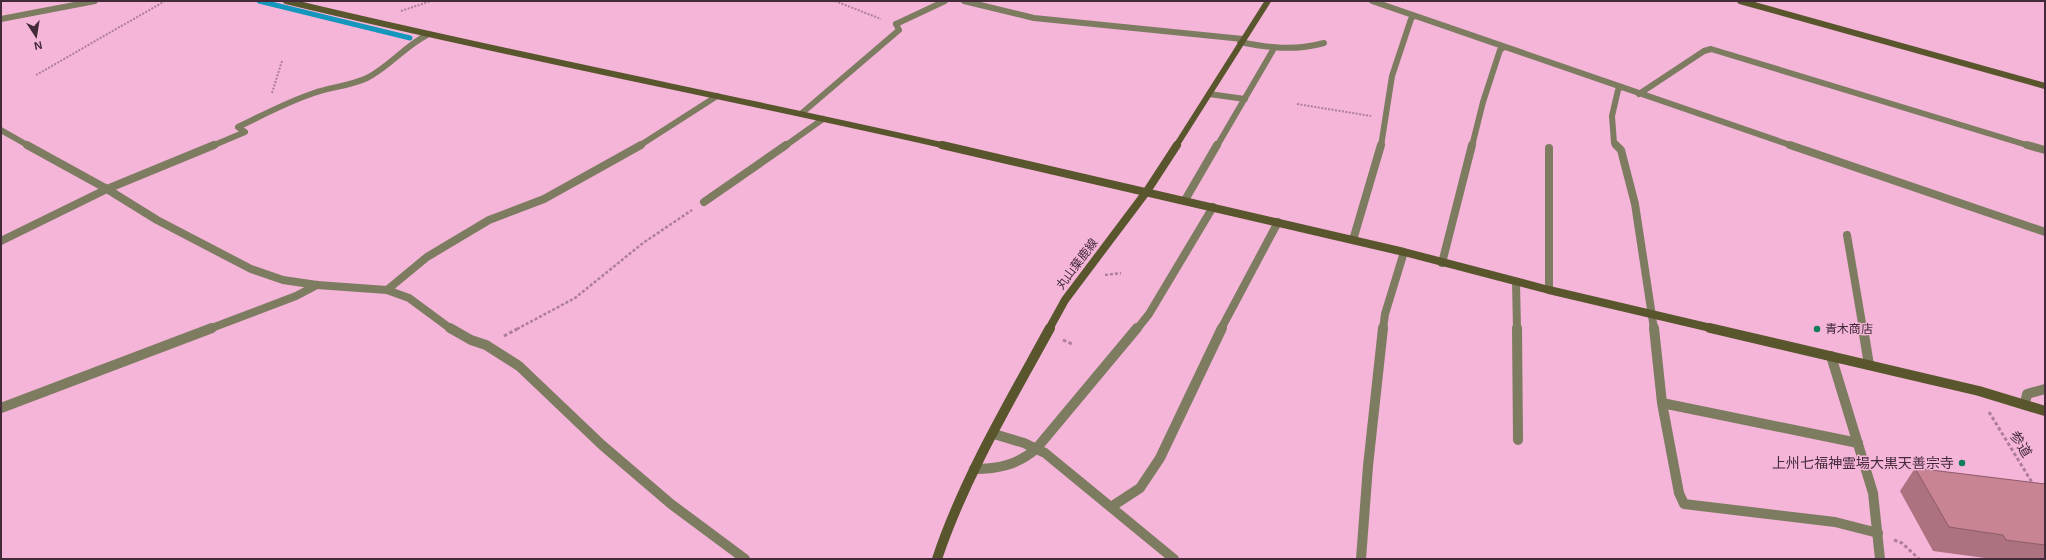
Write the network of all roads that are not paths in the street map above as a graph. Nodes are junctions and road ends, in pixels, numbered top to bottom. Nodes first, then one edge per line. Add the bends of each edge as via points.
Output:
1 (95, 1) edge
2 (290, 1) edge
3 (945, 1) edge
4 (964, 1) edge
5 (1268, 1) edge
6 (1372, 1) edge
7 (1740, 1) edge
8 (1414, 16) junction
9 (1, 19) edge
10 (427, 35) junction
11 (1242, 40) junction
12 (1324, 43) dead end
13 (1504, 47) junction
14 (1273, 50) junction
15 (2045, 86) edge
16 (1621, 87) junction
17 (1209, 94) junction
18 (1639, 94) junction
19 (717, 96) junction
20 (1245, 99) junction
21 (802, 113) junction
22 (823, 119) junction
23 (1, 130) edge
24 (1549, 148) dead end
25 (2045, 150) edge
26 (107, 189) junction
27 (1147, 191) junction
28 (1185, 200) junction
29 (704, 202) road end
30 (1214, 207) junction
31 (1278, 222) junction
32 (2045, 232) edge
33 (1847, 235) dead end
34 (1353, 240) junction
35 (1, 241) edge
36 (1404, 252) junction
37 (1442, 263) junction
38 (1516, 282) junction
39 (317, 285) junction
40 (387, 290) junction
41 (1549, 290) junction
42 (1652, 314) junction
43 (1831, 356) junction
44 (1869, 365) junction
45 (2045, 389) edge
46 (1662, 403) junction
47 (2025, 404) junction
48 (1, 408) edge
49 (2045, 411) edge
50 (994, 434) junction
51 (1518, 440) dead end
52 (1858, 443) junction
53 (1036, 449) junction
54 (974, 469) junction
55 (1111, 507) junction
56 (1878, 533) junction
57 (745, 559) edge
58 (937, 559) edge
59 (1174, 559) edge
60 (1361, 559) edge
61 (1880, 559) edge

1 - 9 street
2 - 10 street
3 - 21 street via 896,24 899,30
4 - 11 street via 1034,18
5 - 11 street, 丸山葉鹿線
6 - 8 street
7 - 15 street
8 - 13 street
8 - 34 street via 1392,76 1382,141
10 - 19 street
10 - 26 street via 418,39 385,68 368,78 299,98 238,127 245,132
11 - 14 street
11 - 17 street, 丸山葉鹿線
12 - 14 street via 1299,50
13 - 16 street
13 - 37 street via 1500,50 1483,102
14 - 20 street
16 - 18 street
16 - 42 street via 1612,116 1614,142 1621,150 1635,204
17 - 20 street
17 - 27 street, 丸山葉鹿線
18 - 25 street via 1704,51 1711,49
18 - 32 street
19 - 21 street
19 - 40 street via 631,151 557,192 489,220 427,256
20 - 28 street
21 - 22 street
22 - 27 street
22 - 29 street
23 - 26 street
24 - 41 street
26 - 35 street
26 - 39 street via 157,220 251,269 283,280
27 - 28 street
27 - 50 street, 丸山葉鹿線 via 1065,300
28 - 30 street
30 - 31 street
30 - 53 street via 1149,314
31 - 34 street
31 - 55 street via 1211,348 1151,474 1140,488
33 - 44 street
34 - 36 street
36 - 37 street
36 - 60 street via 1385,314 1368,466
37 - 38 street
38 - 41 street
38 - 51 street
39 - 40 street
39 - 48 street via 296,296
40 - 57 street via 409,298 471,340 486,345 519,366 608,450 671,504
41 - 42 street
42 - 43 street
42 - 46 street
43 - 44 street
43 - 52 street
44 - 47 street
45 - 47 street via 2026,394
46 - 52 street
46 - 56 street via 1679,493 1684,504 1835,522
47 - 49 street
50 - 53 street
50 - 54 street, 丸山葉鹿線
52 - 56 street via 1873,493
53 - 54 street via 1012,465
53 - 55 street via 1059,463
54 - 58 street, 丸山葉鹿線
55 - 59 street
56 - 61 street

